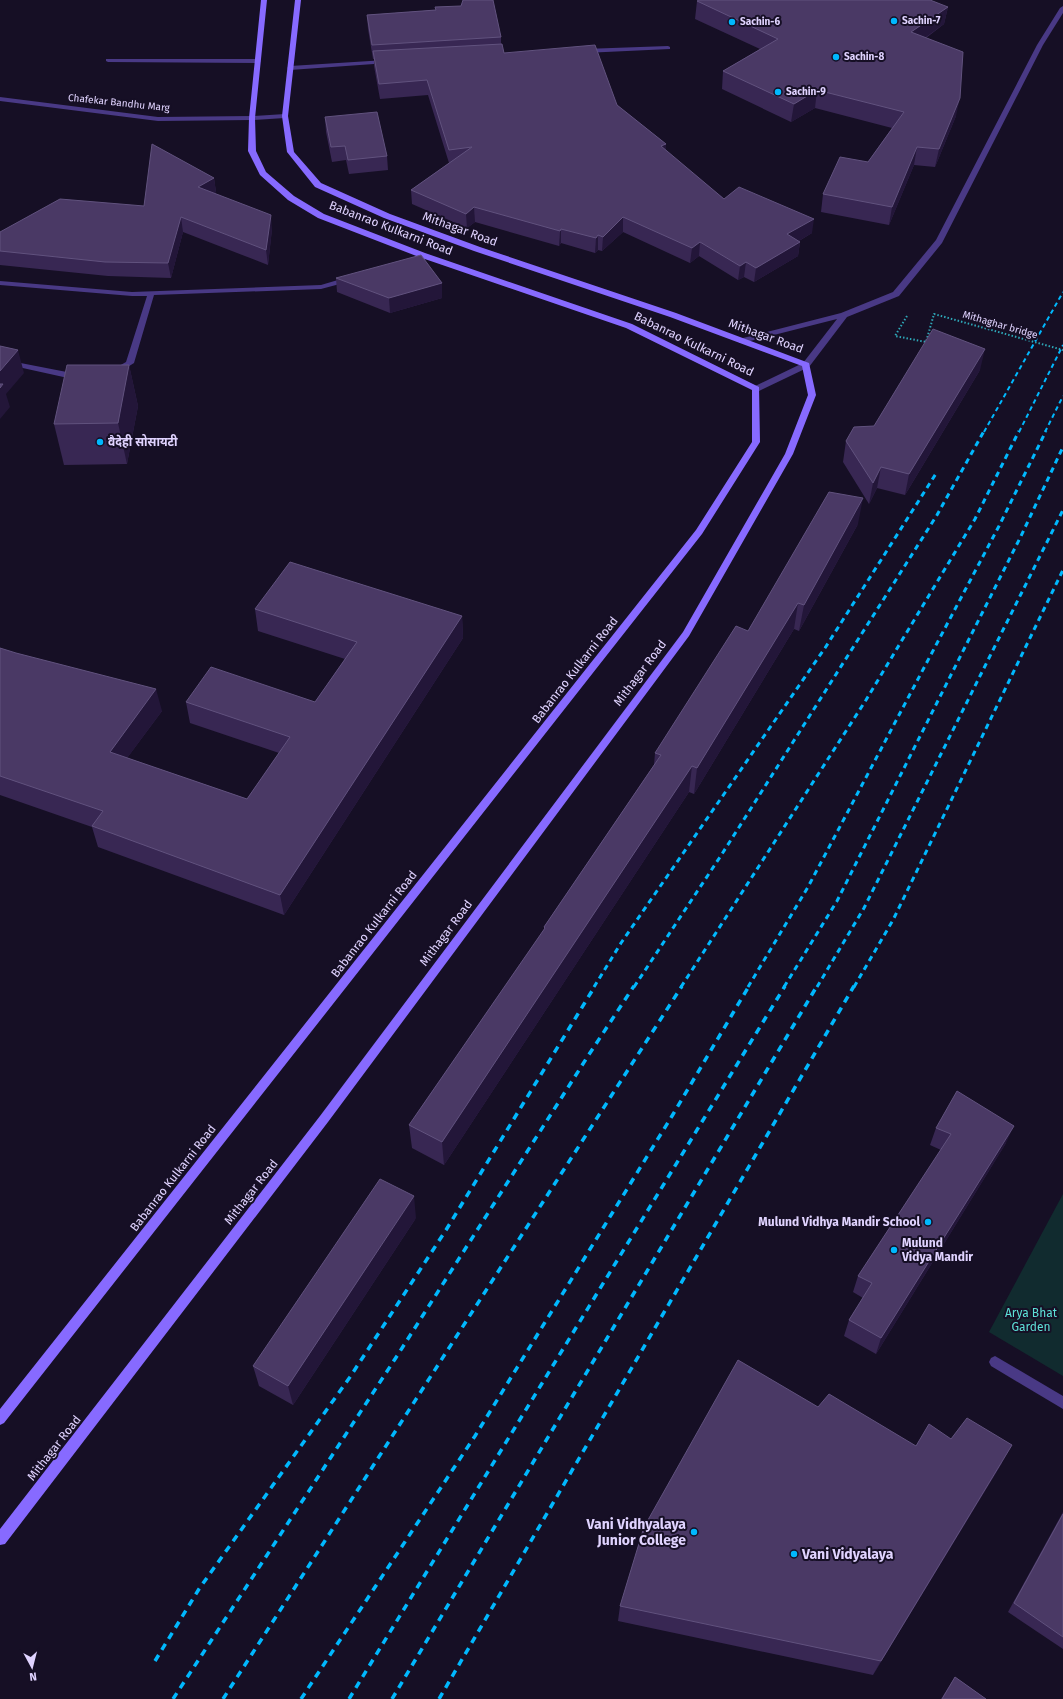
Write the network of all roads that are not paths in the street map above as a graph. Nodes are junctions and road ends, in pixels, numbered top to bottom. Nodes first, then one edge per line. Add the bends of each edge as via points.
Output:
1 (264, 0) edge
2 (298, 0) edge
3 (1063, 8) edge
4 (668, 48) dead end
5 (573, 52) edge
6 (108, 60) dead end
7 (258, 61) junction
8 (392, 61) edge
9 (290, 68) junction
10 (0, 99) edge
11 (285, 116) junction
12 (252, 118) junction
13 (422, 255) junction
14 (408, 260) edge
15 (357, 276) edge
16 (0, 282) edge
17 (151, 294) junction
18 (844, 315) junction
19 (742, 341) junction
20 (0, 361) edge
21 (806, 365) junction
22 (110, 374) edge
23 (82, 378) edge
24 (756, 389) junction
25 (996, 1362) dead end
26 (1063, 1403) edge
27 (0, 1419) edge
28 (0, 1539) edge

1 - 7 street
2 - 9 street, Mithagar Road
3 - 18 street via 1040,45 939,241 896,294
4 - 5 street
6 - 7 street
7 - 12 street
8 - 9 street
9 - 11 street, Mithagar Road
10 - 12 street, Chafekar Bandhu Marg via 158,118
11 - 12 street, Chafekar Bandhu Marg
11 - 19 street, Mithagar Road via 291,152 318,185 394,218
12 - 13 street, Babanrao Kulkarni Road via 252,151 263,174 291,198 321,216
13 - 14 street
13 - 24 street, Babanrao Kulkarni Road via 629,326
15 - 17 street via 321,287
16 - 17 street
17 - 22 street via 130,363
18 - 19 street
18 - 21 street
19 - 21 street, Mithagar Road
20 - 23 street
21 - 24 street
21 - 28 street, Mithagar Road via 812,396 789,454 686,634 324,1119
24 - 27 street, Babanrao Kulkarni Road via 756,442 699,532
25 - 26 street

